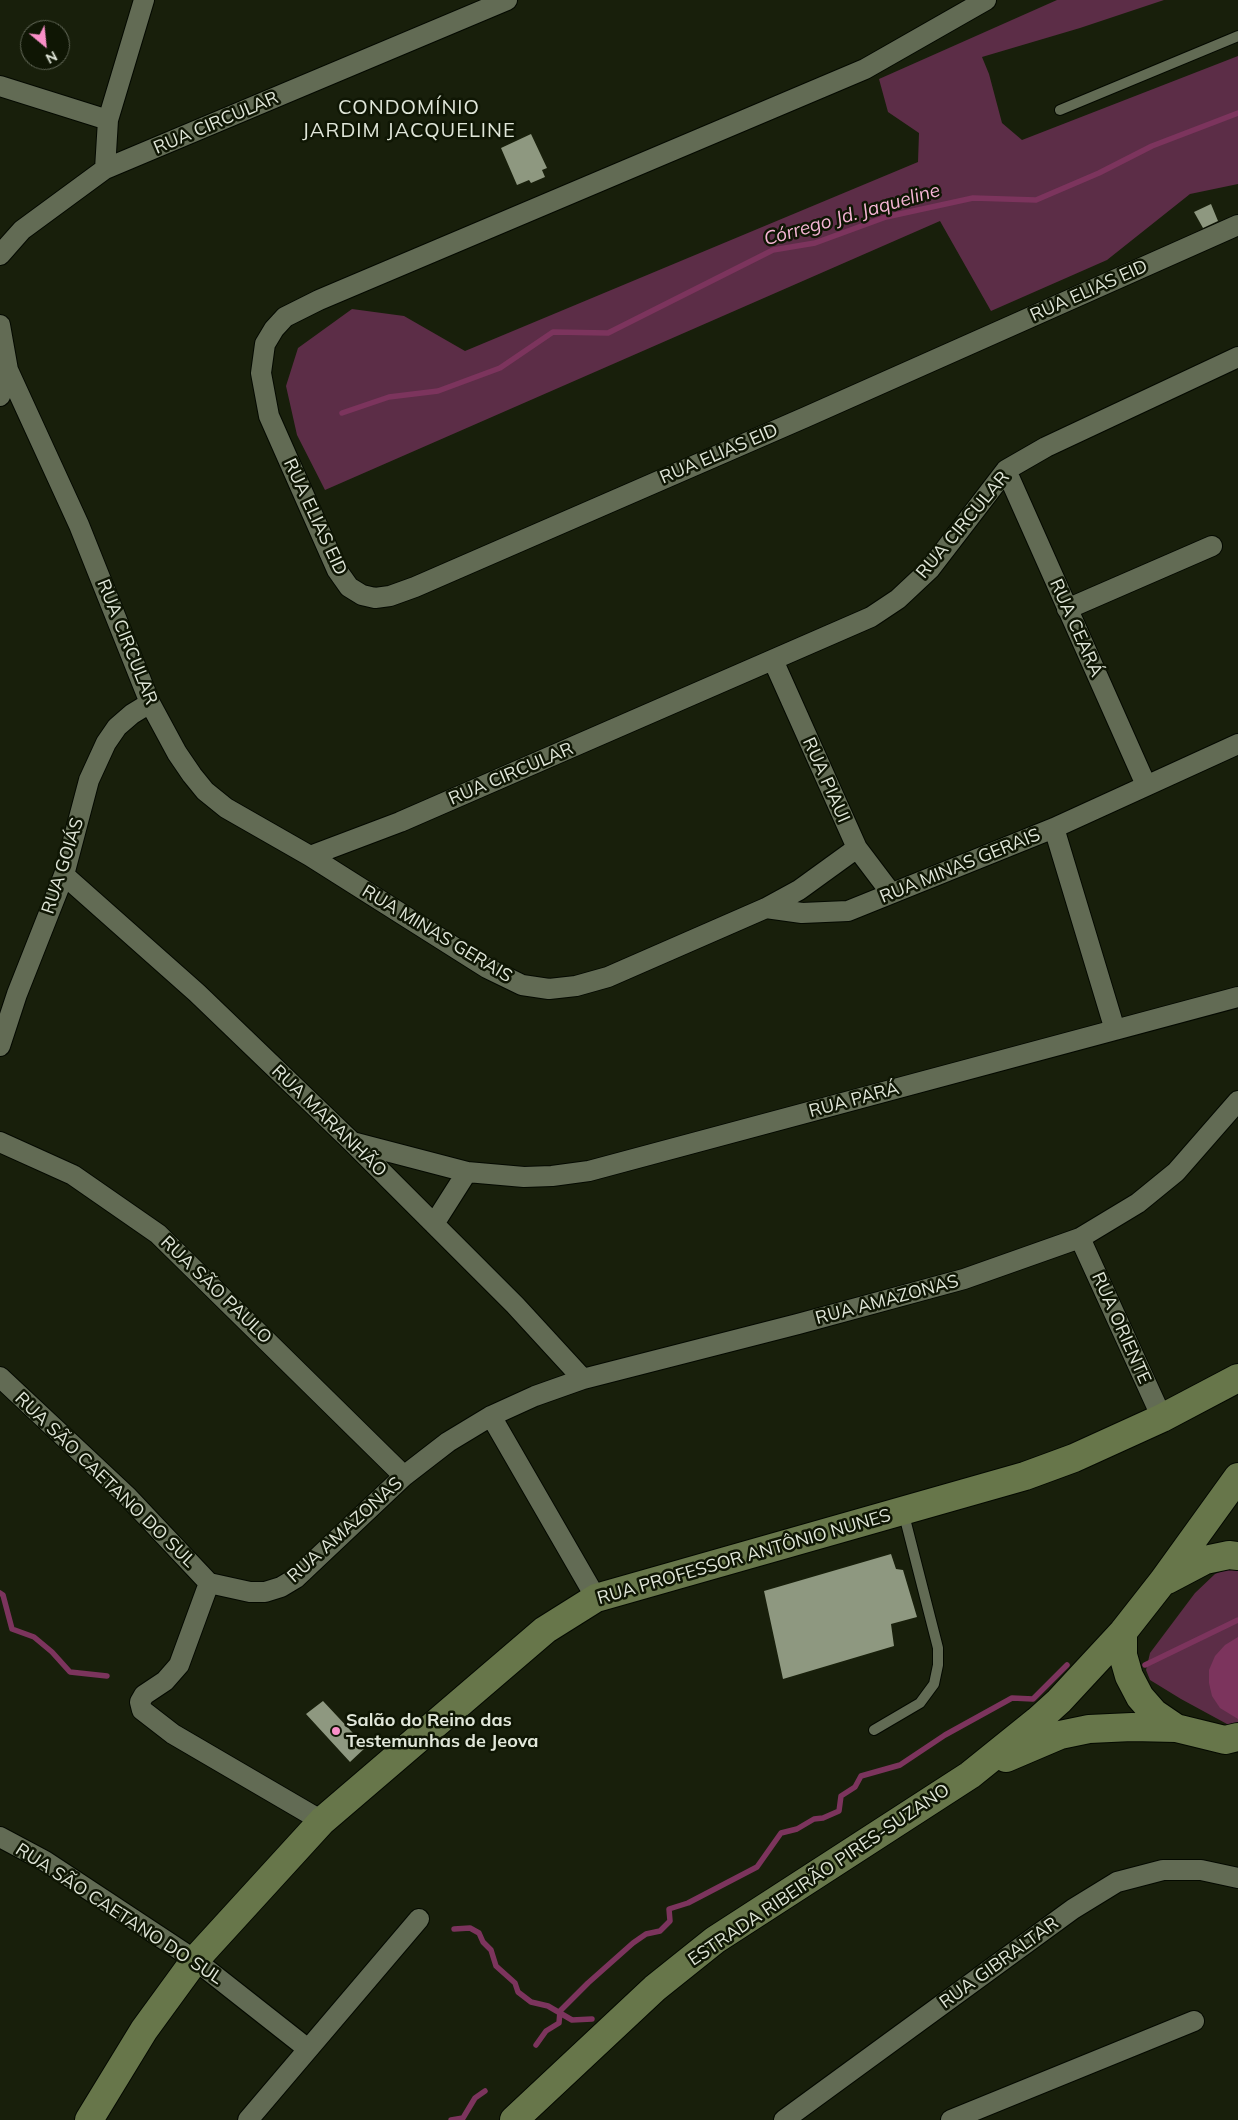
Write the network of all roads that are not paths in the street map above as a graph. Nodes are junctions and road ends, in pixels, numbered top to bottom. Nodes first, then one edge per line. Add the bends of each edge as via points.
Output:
1 (144, 0) edge
2 (507, 0) edge
3 (986, 0) edge
4 (1238, 36) edge
5 (0, 86) edge
6 (1060, 110) dead end
7 (108, 120) junction
8 (105, 169) junction
9 (1238, 225) edge
10 (0, 255) edge
11 (0, 325) edge
12 (1238, 357) edge
13 (8, 370) junction
14 (0, 396) edge
15 (1006, 470) junction
16 (1212, 546) dead end
17 (1067, 609) junction
18 (773, 660) junction
19 (150, 703) junction
20 (1238, 744) edge
21 (1146, 785) junction
22 (1054, 828) junction
23 (857, 848) junction
24 (310, 856) junction
25 (64, 875) junction
26 (891, 893) junction
27 (766, 908) junction
28 (1238, 997) edge
29 (1115, 1030) junction
30 (0, 1046) edge
31 (1238, 1102) edge
32 (0, 1142) edge
33 (352, 1142) junction
34 (467, 1172) junction
35 (434, 1224) junction
36 (1080, 1238) junction
37 (0, 1377) edge
38 (1238, 1378) edge
39 (583, 1379) junction
40 (491, 1416) junction
41 (1162, 1418) junction
42 (404, 1476) junction
43 (1238, 1477) edge
44 (902, 1510) junction
45 (1238, 1556) edge
46 (1163, 1581) junction
47 (209, 1583) junction
48 (596, 1598) junction
49 (1123, 1632) junction
50 (1176, 1728) junction
51 (874, 1730) dead end
52 (1234, 1741) edge
53 (970, 1775) junction
54 (322, 1821) junction
55 (0, 1837) edge
56 (1238, 1878) edge
57 (419, 1919) dead end
58 (195, 1960) junction
59 (1194, 2021) dead end
60 (308, 2049) junction
61 (89, 2120) edge
62 (248, 2120) edge
63 (514, 2120) edge
64 (784, 2120) edge
65 (950, 2120) edge

1 - 7 street
2 - 8 street, RUA CIRCULAR
3 - 9 street, RUA ELIAS EID via 865,69 285,317 265,344 261,372 268,416 337,570 349,587 375,598 415,586
4 - 6 lane
5 - 7 street
7 - 8 street
8 - 10 street, RUA CIRCULAR via 22,230
11 - 13 street, RUA CIRCULAR
12 - 15 street, RUA CIRCULAR via 1046,447
13 - 14 street
13 - 19 street, RUA CIRCULAR via 80,525
15 - 17 street, RUA CEARÁ
15 - 18 street, RUA CIRCULAR via 930,569 898,599 871,617
16 - 17 street
17 - 21 street, RUA CEARÁ
18 - 23 street, RUA PIAUI
18 - 24 street, RUA CIRCULAR via 400,822
19 - 24 street, RUA CIRCULAR via 177,753 205,791 226,808
19 - 25 street, RUA GOIÁS via 117,727 106,743 90,780
20 - 21 street, RUA MINAS GERAIS
21 - 22 street, RUA MINAS GERAIS
22 - 26 street, RUA MINAS GERAIS
22 - 29 street
23 - 26 street, RUA PIAUI
23 - 27 street, RUA MINAS GERAIS via 799,890
24 - 27 street, RUA MINAS GERAIS via 487,968 522,985 549,989 608,977
25 - 30 street, RUA GOIÁS
25 - 33 street, RUA MARANHÃO via 197,993
26 - 27 street, RUA MINAS GERAIS via 848,911 826,914
28 - 29 street, RUA PARÁ
29 - 34 street, RUA PARÁ via 589,1171 524,1177
31 - 36 street, RUA AMAZONAS via 1176,1172 1138,1203
32 - 42 street, RUA SÃO PAULO via 73,1175 158,1234
33 - 34 street, RUA PARÁ
33 - 35 street, RUA MARANHÃO
34 - 35 street
35 - 39 street, RUA MARANHÃO via 516,1304
36 - 39 street, RUA AMAZONAS via 964,1279
36 - 41 street, RUA ORIENTE
37 - 47 street, RUA SÃO CAETANO DO SUL via 128,1497
38 - 41 main road, RUA PROFESSOR ANTÔNIO NUNES
39 - 40 street, RUA AMAZONAS
40 - 42 street, RUA AMAZONAS via 448,1442
40 - 48 street
41 - 44 main road, RUA PROFESSOR ANTÔNIO NUNES via 1025,1476
42 - 47 street, RUA AMAZONAS via 296,1578 265,1592
43 - 46 main road
44 - 48 main road, RUA PROFESSOR ANTÔNIO NUNES
44 - 51 lane via 938,1648 938,1665 934,1684 920,1703
45 - 46 main road via 1205,1560
46 - 49 main road
47 - 54 street via 179,1665 165,1681 144,1695 140,1706 145,1714 173,1734
48 - 54 main road, RUA PROFESSOR ANTÔNIO NUNES via 545,1630
49 - 50 main road via 1123,1655 1129,1676 1140,1696 1154,1713
49 - 53 main road via 1059,1701
50 - 52 main road
50 - 53 main road via 1089,1729 1060,1735
53 - 63 main road, ESTRADA RIBEIRÃO PIRES-SUZANO via 715,1940 655,1988
54 - 58 main road, RUA PROFESSOR ANTÔNIO NUNES
55 - 58 street, RUA SÃO CAETANO DO SUL via 45,1861
56 - 64 street, RUA GIBRALTAR via 1201,1870 1163,1870 1118,1882 1065,1914
57 - 60 street
58 - 60 street, RUA SÃO CAETANO DO SUL
58 - 61 main road, RUA PROFESSOR ANTÔNIO NUNES via 144,2030
59 - 65 street
60 - 62 street

